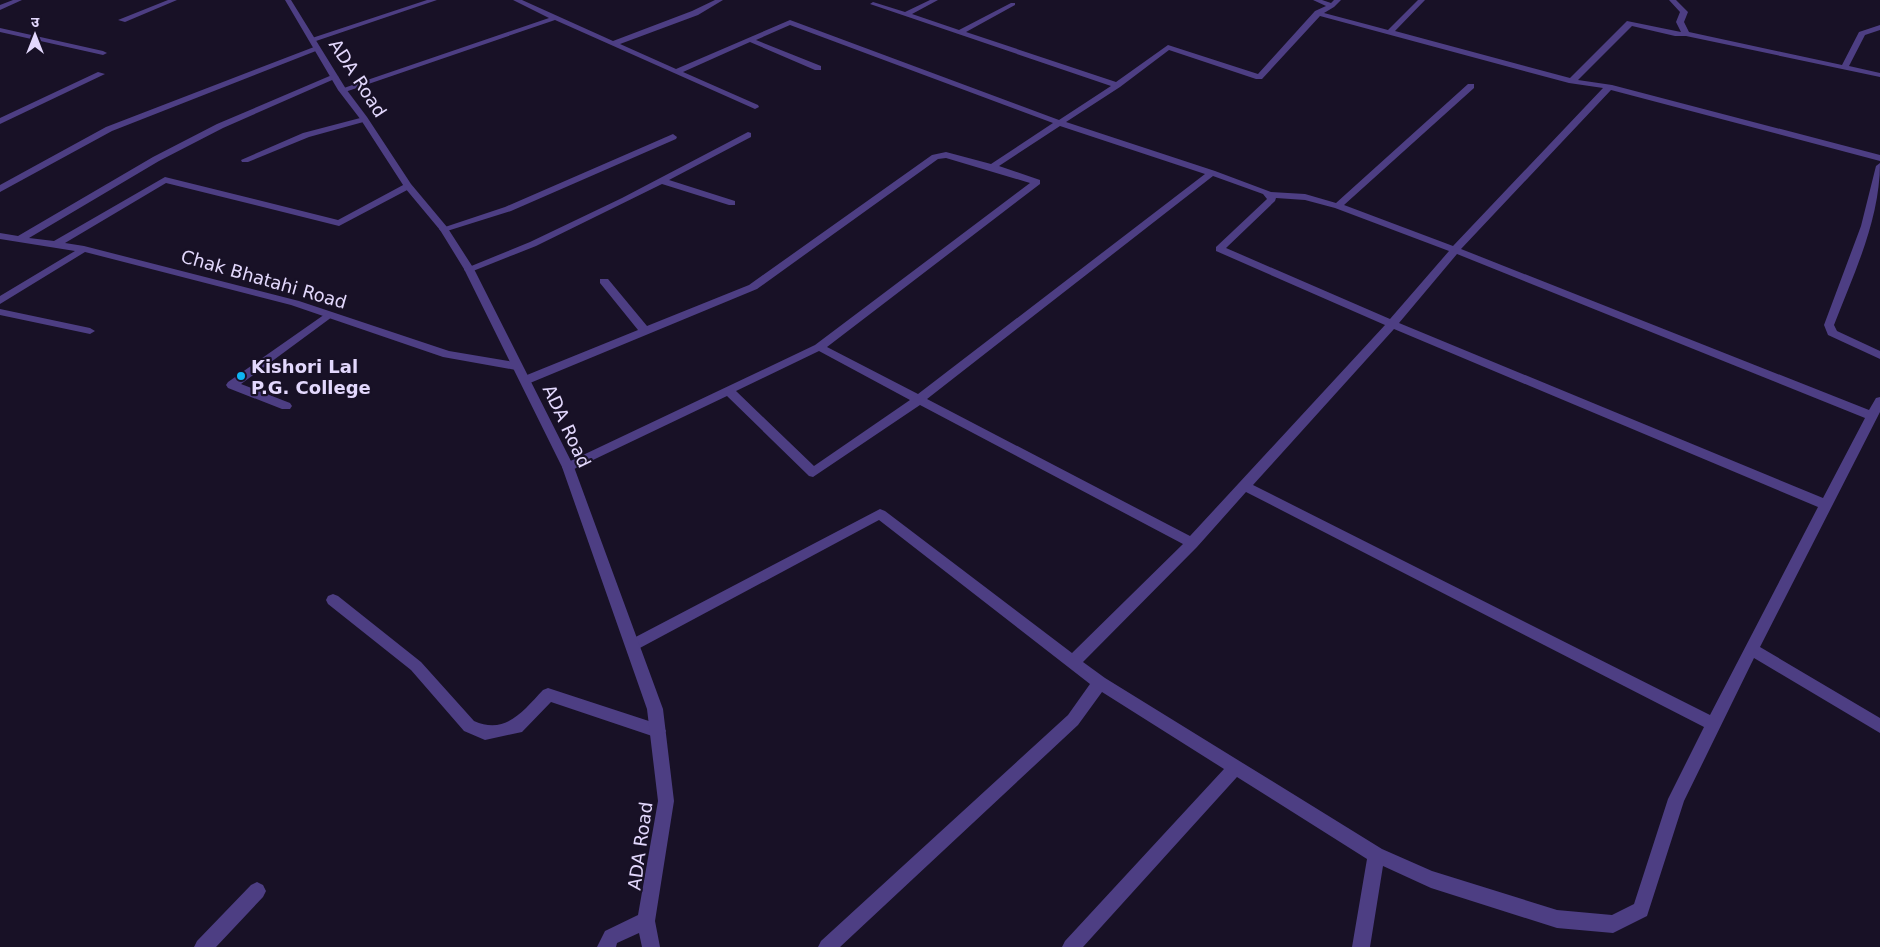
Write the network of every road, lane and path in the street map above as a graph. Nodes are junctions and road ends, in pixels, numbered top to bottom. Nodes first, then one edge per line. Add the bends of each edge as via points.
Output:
1 (19, 0) edge
2 (174, 0) edge
3 (288, 0) edge
4 (434, 0) edge
5 (516, 0) edge
6 (720, 0) edge
7 (935, 0) edge
8 (1316, 0) edge
9 (1338, 0) edge
10 (1422, 0) edge
11 (1672, 0) edge
12 (873, 4) dead end
13 (1013, 4) dead end
14 (1332, 6) junction
15 (0, 8) edge
16 (1318, 13) junction
17 (907, 14) junction
18 (555, 18) junction
19 (122, 20) dead end
20 (1880, 27) edge
21 (0, 30) edge
22 (961, 32) junction
23 (1390, 32) junction
24 (1686, 34) junction
25 (750, 40) junction
26 (315, 44) junction
27 (612, 44) junction
28 (103, 53) dead end
29 (1845, 67) junction
30 (818, 68) dead end
31 (676, 72) junction
32 (101, 74) dead end
33 (1880, 75) edge
34 (335, 77) junction
35 (1572, 81) junction
36 (1117, 85) junction
37 (1471, 86) dead end
38 (1609, 87) junction
39 (342, 90) junction
40 (755, 107) dead end
41 (364, 119) junction
42 (0, 121) edge
43 (1060, 123) junction
44 (748, 135) dead end
45 (674, 137) dead end
46 (1880, 158) edge
47 (245, 160) dead end
48 (1880, 166) edge
49 (992, 167) junction
50 (1212, 173) junction
51 (660, 181) junction
52 (408, 186) junction
53 (0, 189) edge
54 (1271, 196) junction
55 (732, 202) dead end
56 (1338, 206) junction
57 (444, 229) junction
58 (0, 236) edge
59 (21, 238) junction
60 (56, 244) junction
61 (84, 249) junction
62 (1455, 250) junction
63 (469, 269) junction
64 (604, 281) dead end
65 (0, 301) edge
66 (0, 312) edge
67 (328, 315) junction
68 (1392, 324) junction
69 (90, 331) dead end
70 (645, 331) junction
71 (819, 348) junction
72 (1880, 355) edge
73 (516, 366) junction
74 (526, 380) junction
75 (729, 391) junction
76 (920, 399) junction
77 (1880, 401) edge
78 (286, 406) dead end
79 (1872, 416) junction
80 (568, 467) junction
81 (1244, 486) junction
82 (1826, 504) junction
83 (1192, 543) junction
84 (333, 600) dead end
85 (633, 645) junction
86 (1751, 649) junction
87 (1074, 661) junction
88 (1100, 682) junction
89 (1714, 724) junction
90 (1880, 726) edge
91 (658, 731) junction
92 (1236, 767) junction
93 (1376, 855) junction
94 (256, 891) dead end
95 (646, 921) junction
96 (204, 947) edge
97 (606, 947) edge
98 (651, 947) edge
99 (827, 947) edge
100 (1071, 947) edge
101 (1361, 947) edge

1 - 15 street
2 - 19 street
3 - 26 street, ADA Road
4 - 26 street
5 - 18 street
6 - 27 street via 695,13
7 - 17 street
8 - 14 street
9 - 14 street
10 - 23 street
11 - 24 street via 1684,12 1680,22
12 - 17 street
13 - 22 street
14 - 16 street
16 - 23 street
16 - 36 street via 1259,77 1168,47
17 - 22 street
18 - 27 street
18 - 39 street
20 - 29 street via 1862,34
21 - 28 street
22 - 36 street
23 - 35 street
24 - 29 street
24 - 35 street via 1630,23
25 - 30 street
25 - 31 street
25 - 43 street via 790,22
26 - 34 street, ADA Road
26 - 53 street via 109,128
27 - 31 street
29 - 33 street
31 - 40 street
32 - 42 street
34 - 39 street, ADA Road
34 - 59 street via 220,126 156,159
35 - 38 street
36 - 43 street
37 - 56 street
38 - 46 street
38 - 62 street
39 - 41 street, ADA Road
41 - 47 street via 306,135
41 - 52 street, ADA Road
43 - 49 street
43 - 50 street
44 - 51 street
45 - 57 street via 508,209
48 - 72 street via 1866,226 1829,325 1832,333
49 - 70 street via 946,155 935,157 753,287
49 - 71 street via 1037,182
50 - 54 street
50 - 76 street
51 - 55 street
51 - 63 street via 533,244
52 - 57 street, ADA Road
52 - 60 street via 339,223 165,180
54 - 56 street via 1305,197
54 - 68 street via 1272,199 1219,249
56 - 62 street
57 - 63 street, ADA Road
58 - 59 street, Chak Bhatahi Road
59 - 60 street, Chak Bhatahi Road
60 - 61 street, Chak Bhatahi Road
61 - 65 street
61 - 67 street, Chak Bhatahi Road via 295,303
62 - 68 street
62 - 79 street
63 - 73 street, ADA Road
64 - 70 street
66 - 69 street
67 - 73 street, Chak Bhatahi Road via 447,354
67 - 78 street via 232,385
68 - 81 street
68 - 82 street
70 - 74 street
71 - 75 street
71 - 76 street
73 - 74 street, ADA Road
74 - 80 street, ADA Road
75 - 76 street via 813,472
75 - 80 street
76 - 83 street
77 - 79 street
79 - 82 street
80 - 85 street, ADA Road
81 - 83 street
81 - 89 street
82 - 86 street
83 - 87 street
84 - 91 street via 416,666 469,726 484,733 517,727 548,695
85 - 87 street via 880,514
85 - 91 street, ADA Road
86 - 89 street
86 - 90 street
87 - 88 street
88 - 92 street
88 - 99 street via 1073,720
89 - 93 street via 1676,799 1641,910 1613,924 1557,919 1431,879
91 - 95 street, ADA Road via 666,801
92 - 93 street
92 - 100 street
93 - 101 street
94 - 96 street
95 - 97 street via 612,937
95 - 98 street

